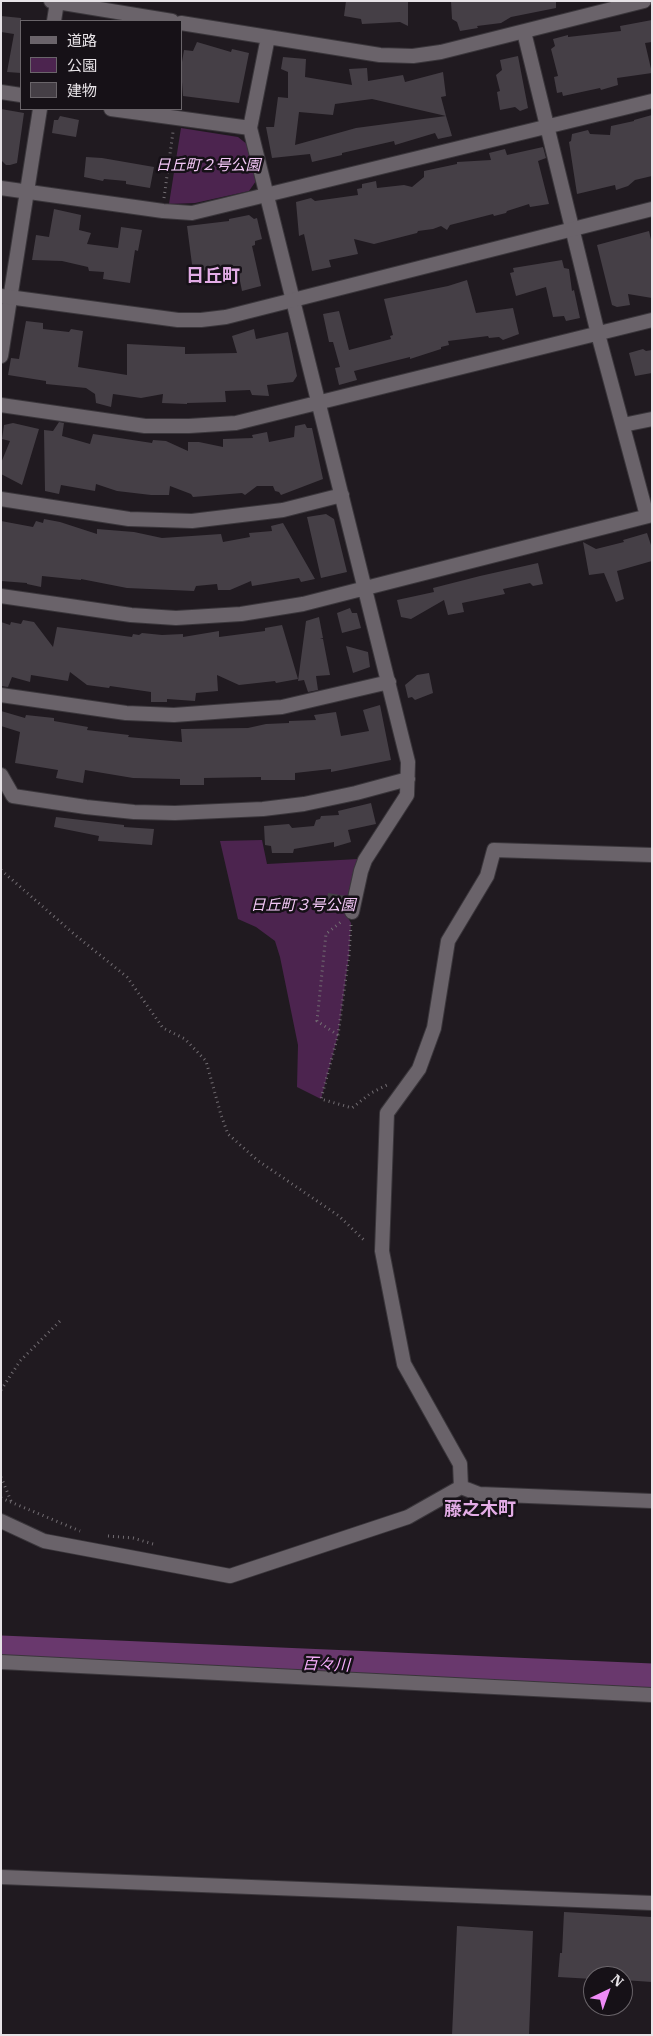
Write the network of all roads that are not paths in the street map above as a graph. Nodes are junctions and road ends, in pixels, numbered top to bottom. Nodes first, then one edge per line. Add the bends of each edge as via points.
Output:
1 (644, 1) edge
2 (54, 2) edge
3 (54, 20) edge
4 (166, 20) edge
5 (182, 23) edge
6 (524, 32) junction
7 (268, 37) junction
8 (1, 92) edge
9 (20, 95) edge
10 (652, 101) edge
11 (40, 110) edge
12 (118, 110) edge
13 (548, 126) junction
14 (250, 128) junction
15 (1, 188) edge
16 (28, 192) junction
17 (268, 194) junction
18 (652, 209) edge
19 (573, 229) junction
20 (5, 297) edge
21 (293, 301) junction
22 (652, 320) edge
23 (598, 334) junction
24 (1, 356) edge
25 (319, 404) junction
26 (1, 405) edge
27 (652, 418) edge
28 (623, 425) junction
29 (342, 495) junction
30 (1, 499) edge
31 (649, 516) edge
32 (365, 588) junction
33 (1, 596) edge
34 (389, 682) junction
35 (1, 694) edge
36 (1, 775) edge
37 (408, 779) junction
38 (652, 855) edge
39 (352, 912) road end
40 (462, 1487) junction
41 (652, 1501) edge
42 (1, 1520) edge
43 (1, 1662) edge
44 (652, 1694) edge
45 (1, 1877) edge
46 (652, 1902) edge

1 - 6 street
2 - 3 street
2 - 4 street
5 - 7 street
6 - 7 street via 413,56 380,55
6 - 13 street
7 - 14 street
8 - 9 street
10 - 13 street
11 - 16 street
12 - 14 street
13 - 17 street
13 - 19 street
14 - 17 street
15 - 16 street
16 - 17 street via 192,213
16 - 20 street
17 - 21 street
18 - 19 street
19 - 21 street
19 - 23 street
20 - 21 street via 178,320 226,317
20 - 24 street
21 - 25 street
22 - 23 street
23 - 25 street
23 - 28 street
25 - 26 street via 253,420 189,426 145,426
25 - 29 street
27 - 28 street
28 - 31 street
29 - 30 street via 283,510 172,521 129,519
29 - 32 street
31 - 32 street
32 - 33 street via 303,604 198,617 131,616
32 - 34 street
34 - 35 street via 282,707 174,715 126,713
34 - 37 street via 408,762
36 - 37 street via 13,796 86,807 175,813 304,804
37 - 39 street via 407,795 365,860
38 - 40 street via 494,850 486,876 448,941 434,1028 419,1069 387,1113 382,1251 404,1364 460,1464
40 - 41 street via 478,1494
40 - 42 street via 408,1517 230,1576 44,1542
43 - 44 street
45 - 46 street

